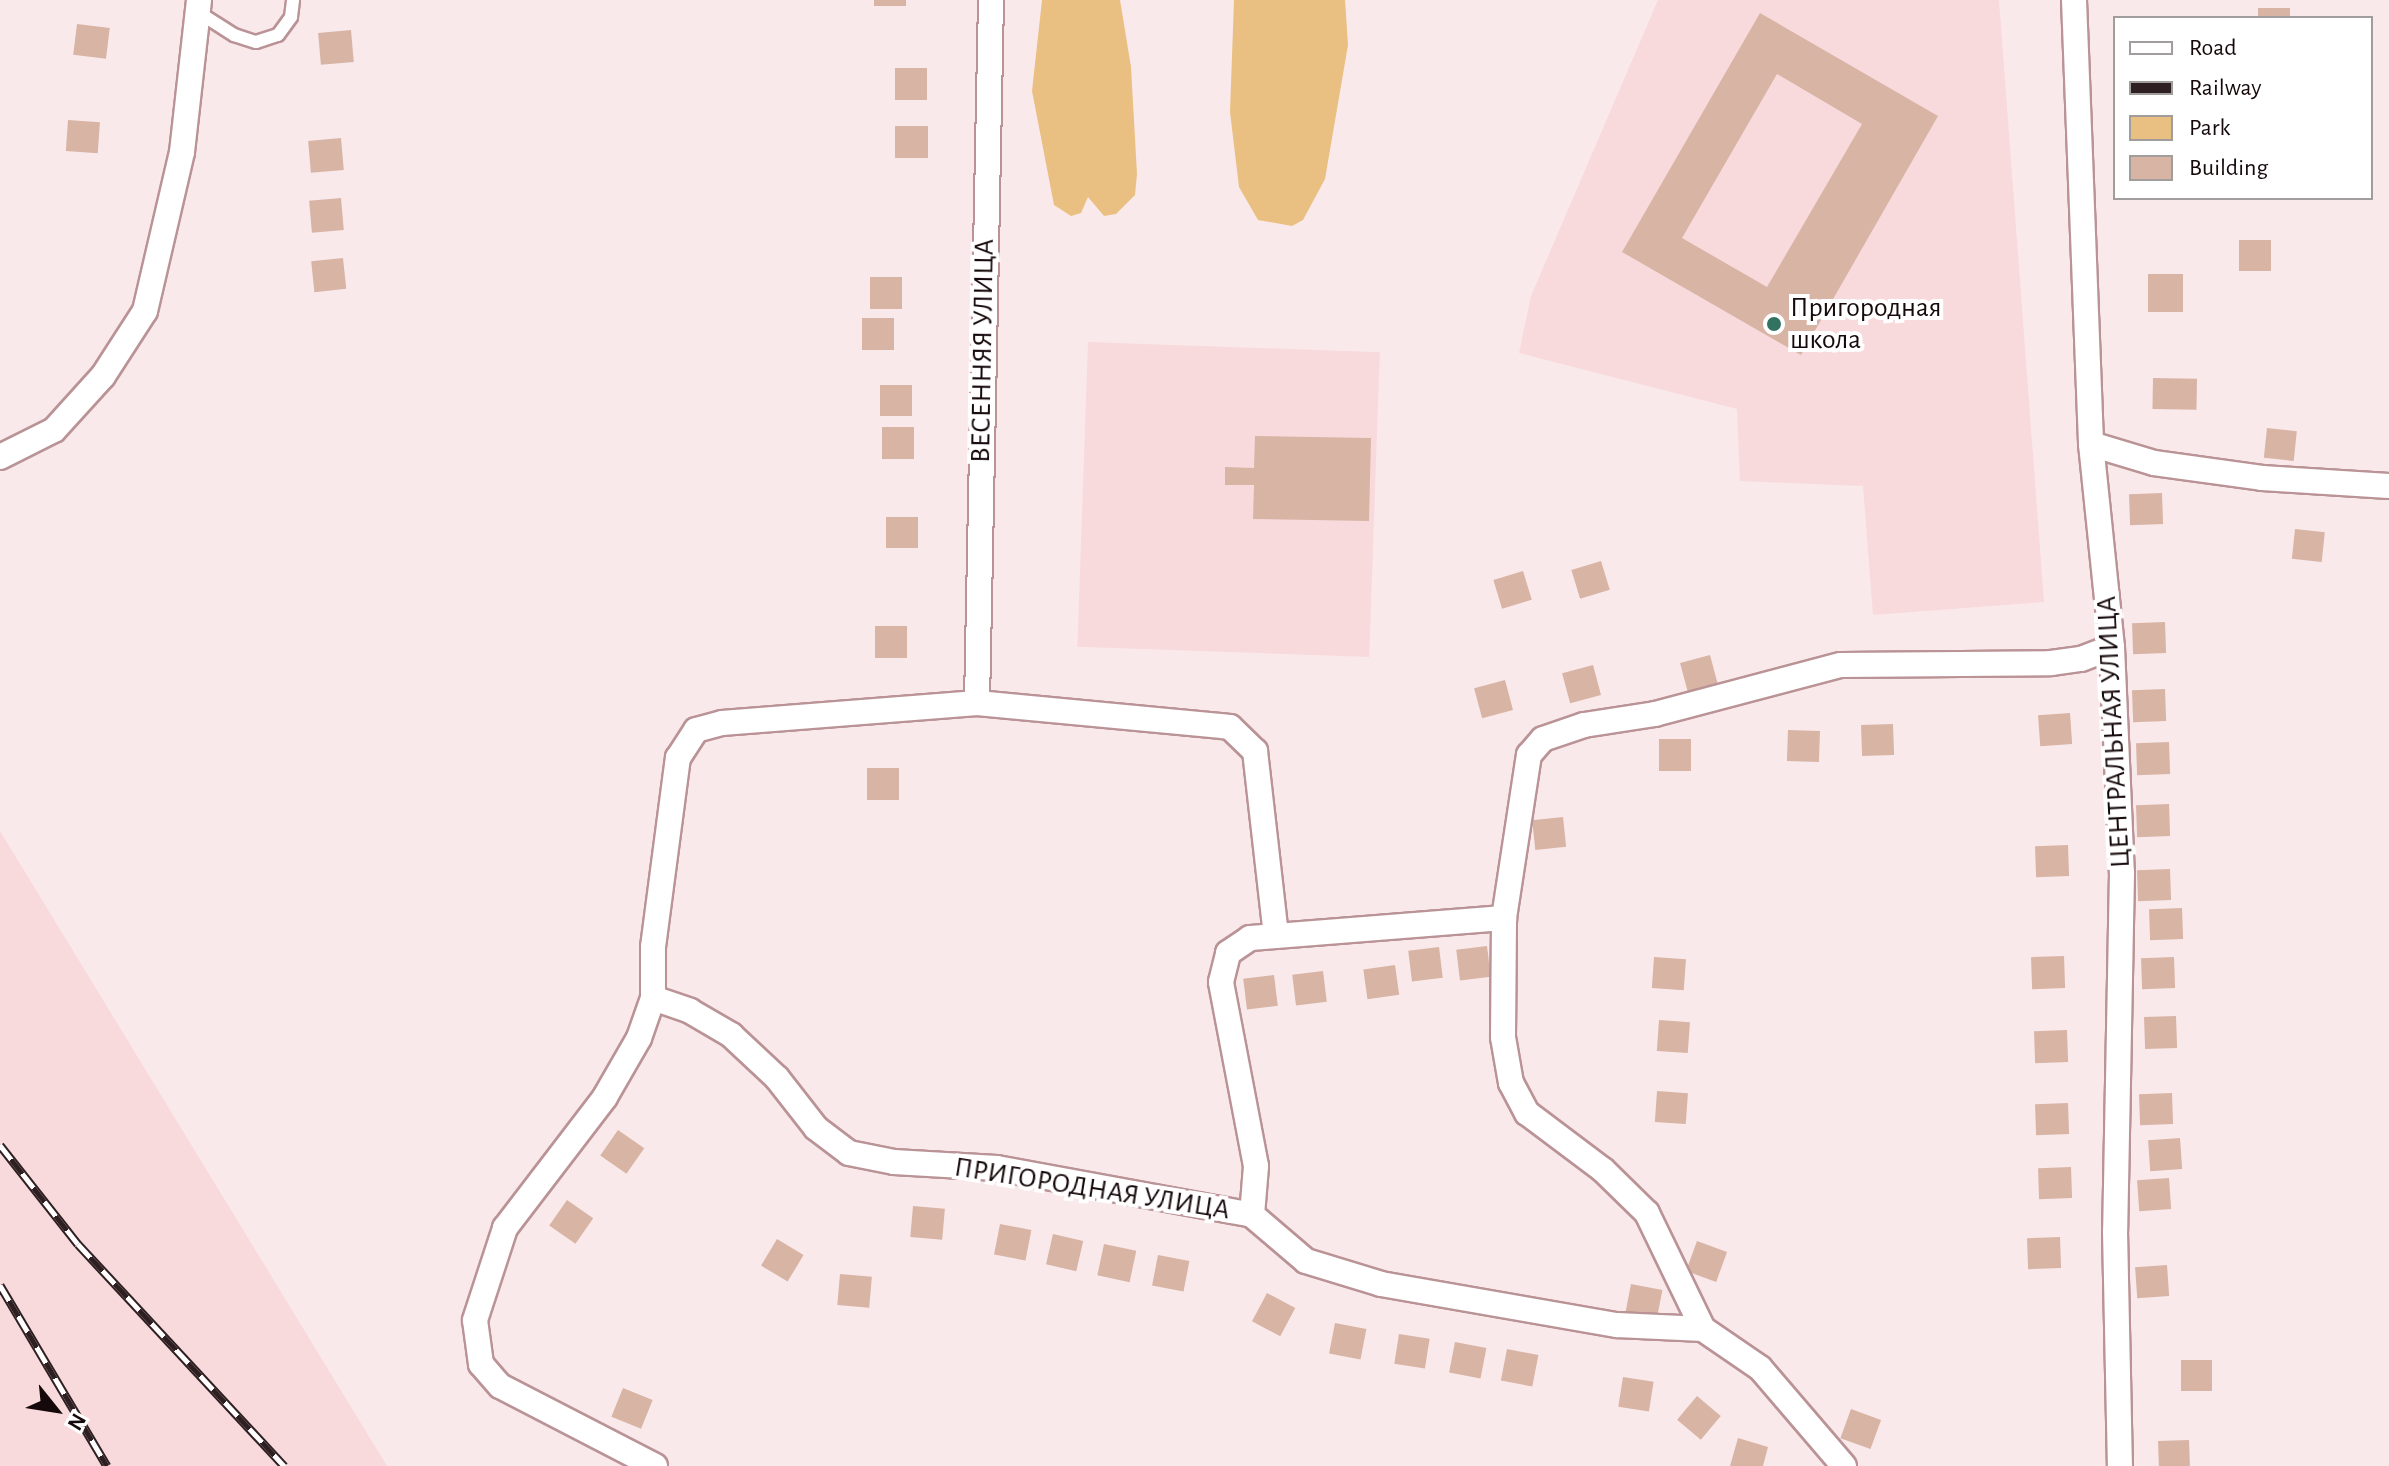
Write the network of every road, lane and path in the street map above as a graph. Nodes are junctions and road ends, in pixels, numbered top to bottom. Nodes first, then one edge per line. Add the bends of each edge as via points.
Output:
1 (293, 0) edge
2 (991, 0) edge
3 (2074, 0) edge
4 (198, 6) edge
5 (2091, 444) junction
6 (0, 457) edge
7 (2389, 486) edge
8 (2112, 647) junction
9 (977, 703) junction
10 (1504, 918) junction
11 (1276, 936) junction
12 (653, 998) junction
13 (1252, 1215) junction
14 (1703, 1329) junction
15 (655, 1466) edge
16 (1844, 1466) edge
17 (2120, 1466) edge

1 - 4 lane via 291,17 278,35 256,42 234,35
2 - 9 street, ВЕСЕННЯЯ УЛИЦА
3 - 5 street, ЦЕНТРАЛЬНАЯ УЛИЦА
4 - 6 street via 182,152 145,311 103,376 54,430
5 - 7 street via 2154,463 2262,478
5 - 8 street, ЦЕНТРАЛЬНАЯ УЛИЦА
8 - 10 street via 2051,663 1841,665 1543,739 1529,755 1523,775
8 - 17 street, ЦЕНТРАЛЬНАЯ УЛИЦА via 2122,873 2115,1231
9 - 11 street via 1210,721 1244,736 1255,751
9 - 12 street via 722,723 696,730 678,758 653,947
10 - 11 street
10 - 14 street via 1503,1037 1511,1083 1527,1113 1603,1170 1647,1213
11 - 13 street via 1237,943 1222,965 1256,1166
12 - 13 street, ПРИГОРОДНАЯ УЛИЦА via 690,1011 731,1035 777,1078 816,1128 849,1153 894,1162 997,1168
12 - 15 street via 634,1047 605,1097 505,1228 475,1320 481,1364 514,1395
13 - 14 street, ПРИГОРОДНАЯ УЛИЦА via 1306,1261 1381,1284 1617,1325
14 - 16 street via 1760,1368

